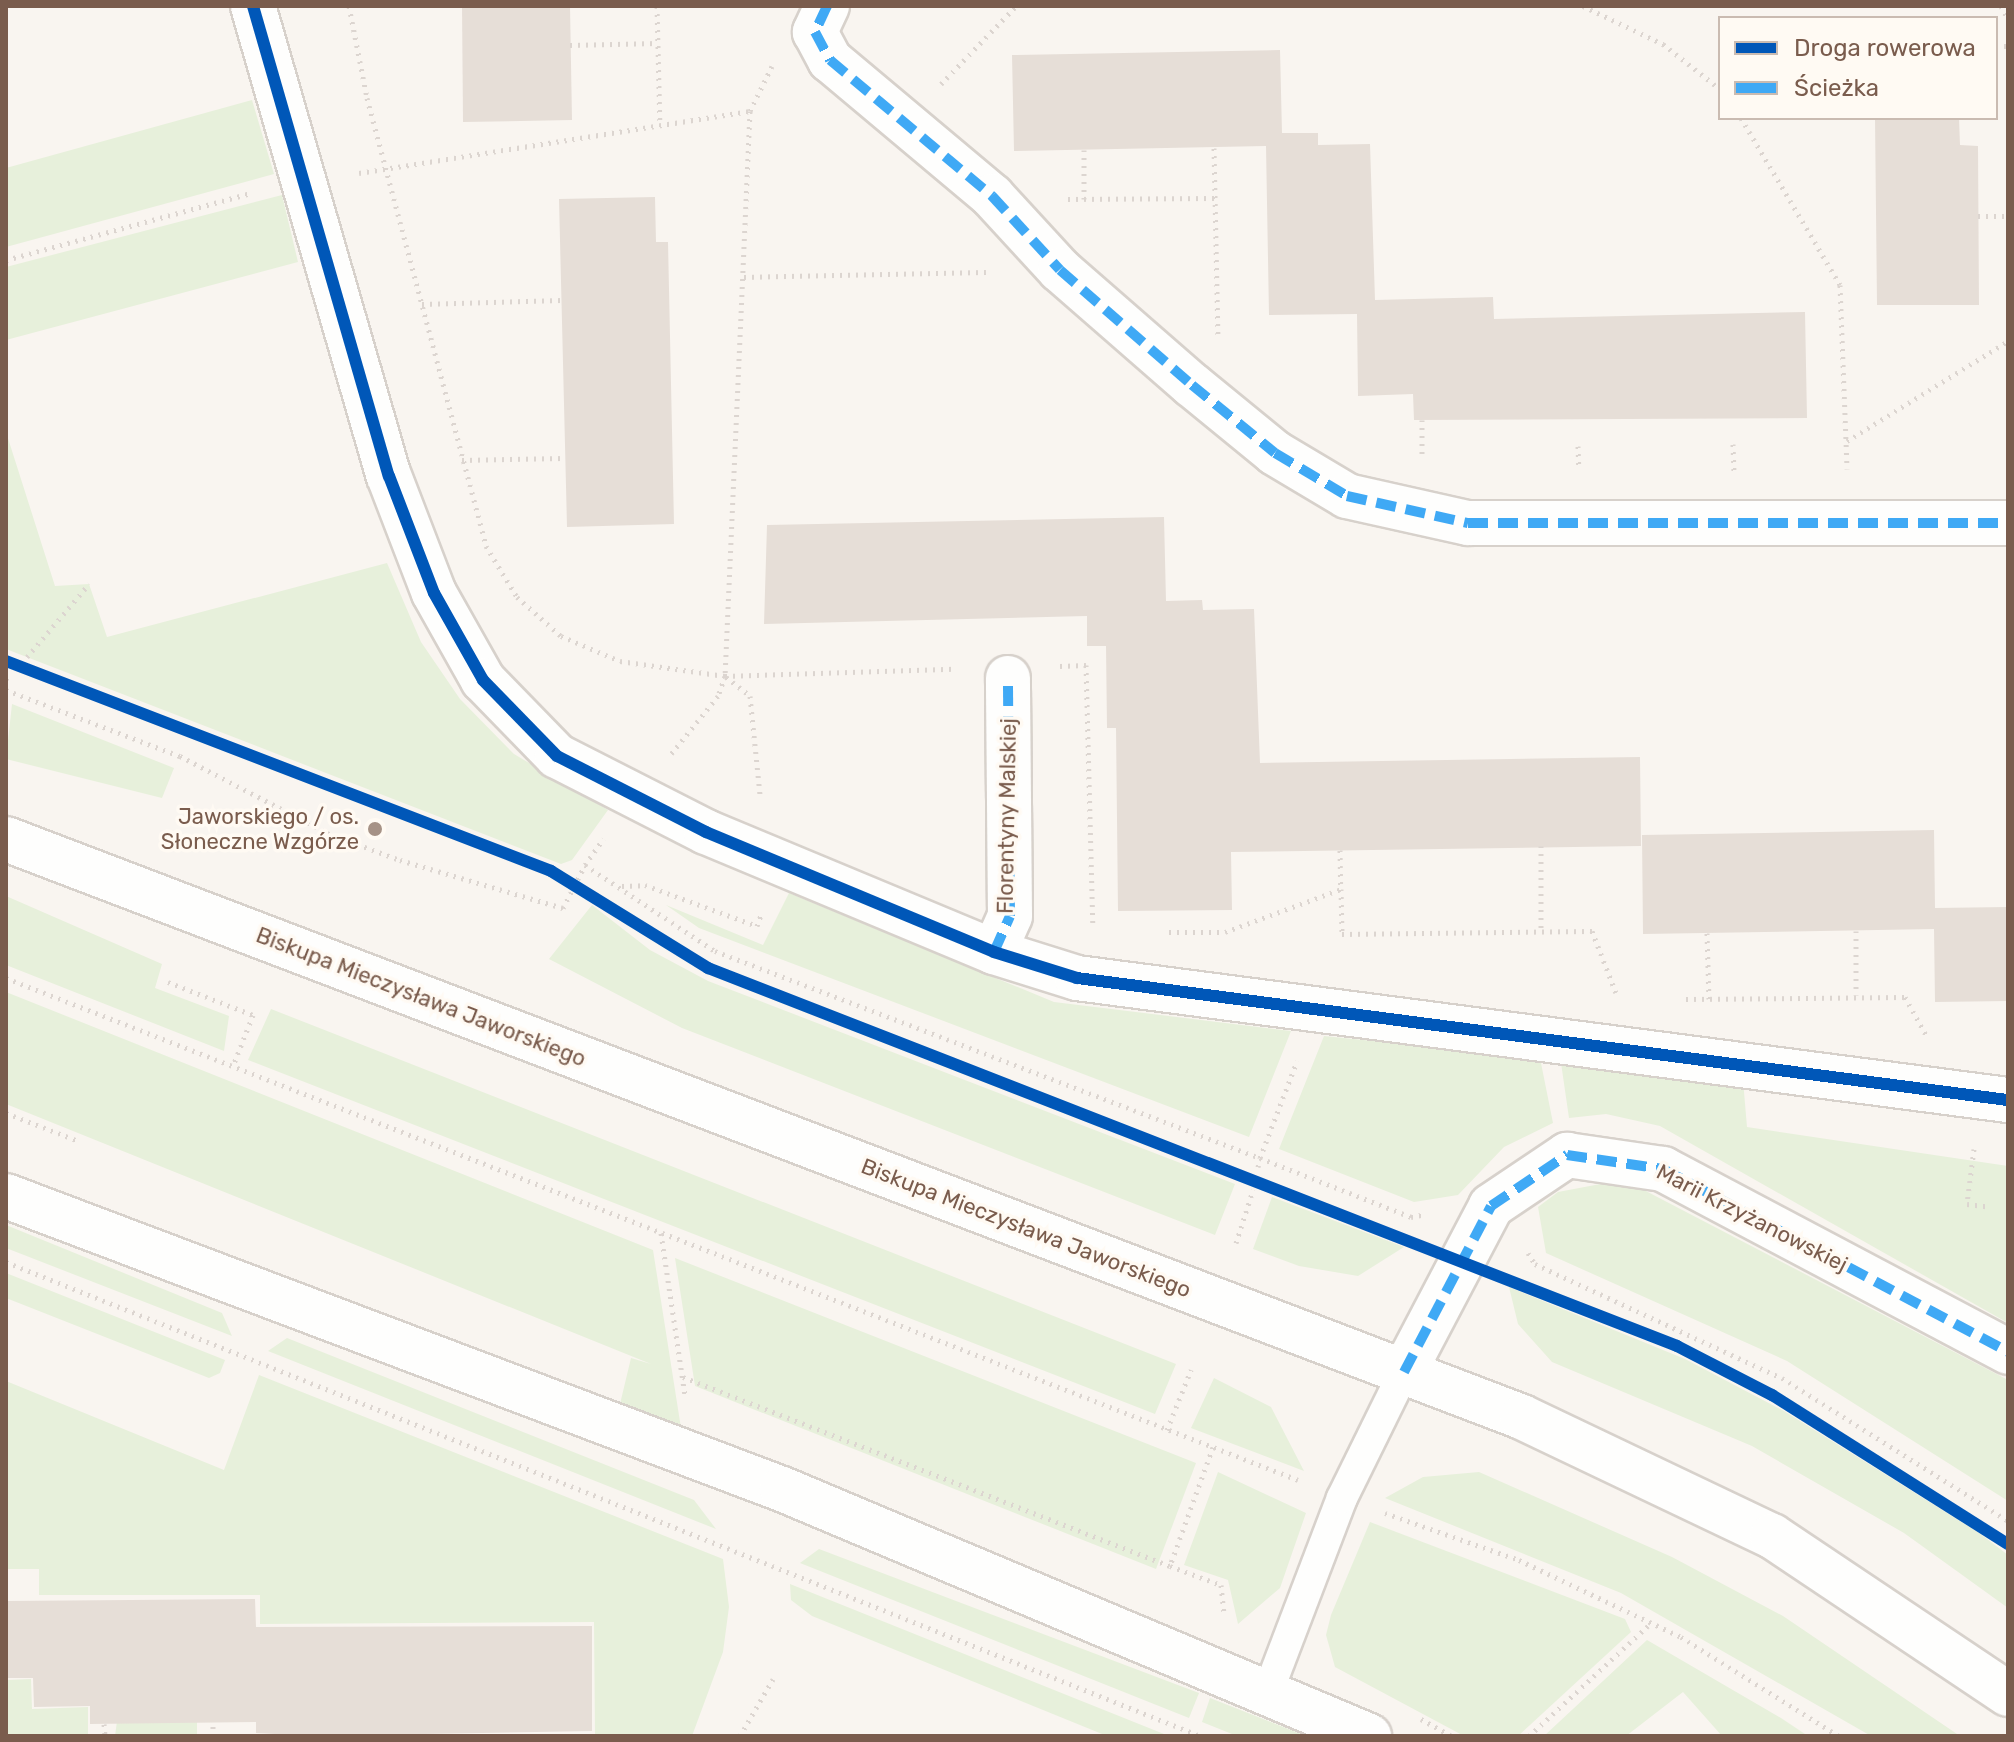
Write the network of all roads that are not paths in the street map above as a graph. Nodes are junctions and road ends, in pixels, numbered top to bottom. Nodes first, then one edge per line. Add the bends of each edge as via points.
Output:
1 (253, 6) edge
2 (821, 19) edge
3 (2008, 523) edge
4 (1008, 678) dead end
5 (6, 839) edge
6 (994, 952) junction
7 (1994, 1098) edge
8 (6, 1196) edge
9 (2008, 1352) edge
10 (1404, 1372) junction
11 (1269, 1689) junction
12 (2008, 1694) edge
13 (1369, 1736) edge

1 - 6 street via 389,476 434,593 483,680 557,756 634,799
2 - 3 street via 830,60 997,201 1060,270 1275,453 1347,496 1389,510 1468,523
4 - 6 street, Florentyny Malskiej via 1010,916
5 - 10 street, Biskupa Mieczysława Jaworskiego
6 - 7 street via 1077,978
8 - 11 street via 694,1456
9 - 10 street, Marii Krzyżanowskiej via 1663,1169 1567,1155 1491,1206
10 - 11 lane via 1342,1498
10 - 12 street, Biskupa Mieczysława Jaworskiego via 1650,1472 1772,1536
11 - 13 street

